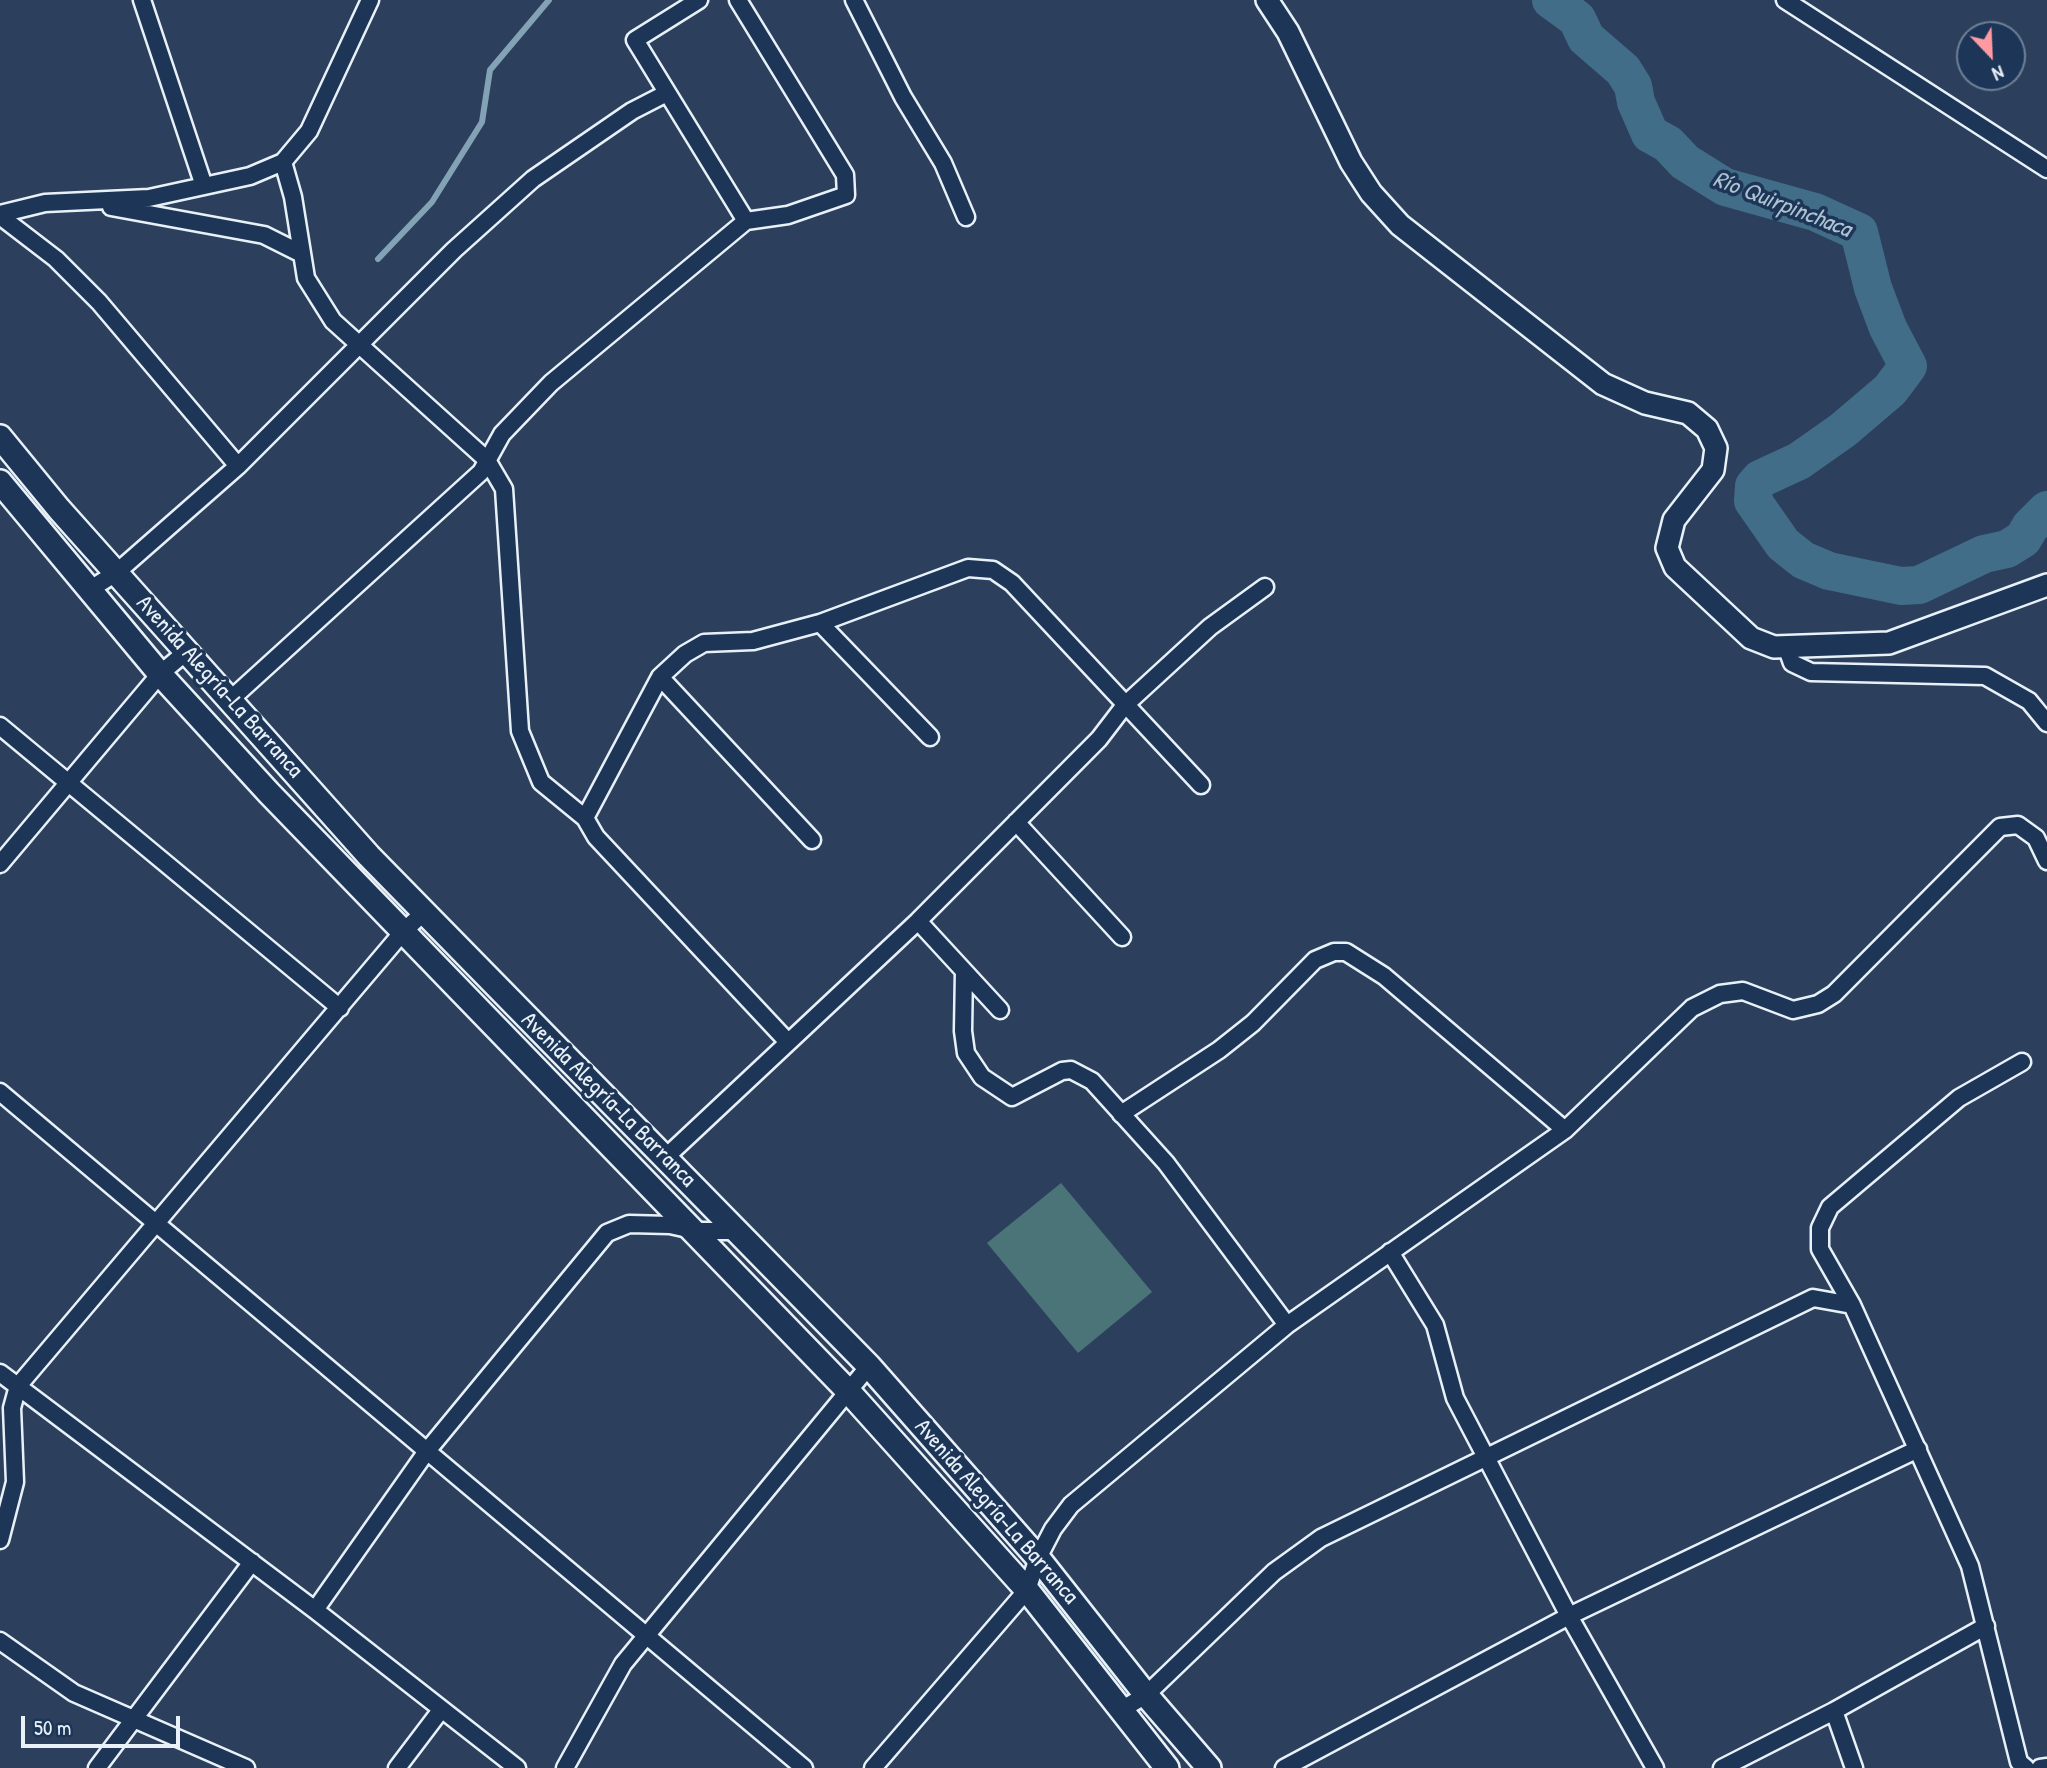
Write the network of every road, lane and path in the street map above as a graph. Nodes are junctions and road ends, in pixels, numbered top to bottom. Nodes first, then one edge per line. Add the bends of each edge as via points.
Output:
1 (142, 0) edge
2 (370, 0) edge
3 (699, 0) edge
4 (738, 0) edge
5 (854, 0) edge
6 (1267, 0) edge
7 (1785, 0) edge
8 (667, 93) junction
9 (283, 162) junction
10 (2047, 169) edge
11 (204, 186) junction
12 (84, 202) junction
13 (0, 215) edge
14 (966, 217) dead end
15 (746, 221) junction
16 (302, 254) junction
17 (359, 345) junction
18 (0, 437) edge
19 (488, 460) junction
20 (238, 466) junction
21 (0, 482) edge
22 (116, 573) junction
23 (2047, 585) edge
24 (1265, 587) dead end
25 (89, 590) junction
26 (820, 623) junction
27 (1786, 646) junction
28 (186, 652) junction
29 (160, 674) junction
30 (660, 677) junction
31 (230, 700) junction
32 (1125, 705) junction
33 (2047, 723) edge
34 (0, 726) edge
35 (930, 737) dead end
36 (69, 783) junction
37 (1201, 785) dead end
38 (585, 818) junction
39 (1016, 822) junction
40 (812, 840) dead end
41 (2047, 861) edge
42 (0, 864) edge
43 (423, 913) junction
44 (918, 921) junction
45 (402, 933) junction
46 (1122, 937) dead end
47 (964, 971) junction
48 (340, 1008) junction
49 (1000, 1010) dead end
50 (787, 1041) junction
51 (2022, 1062) dead end
52 (0, 1092) edge
53 (1121, 1114) junction
54 (1565, 1130) junction
55 (666, 1157) junction
56 (156, 1224) junction
57 (697, 1231) junction
58 (736, 1231) junction
59 (1390, 1252) junction
60 (1852, 1305) junction
61 (1287, 1325) junction
62 (869, 1366) junction
63 (0, 1373) edge
64 (18, 1386) junction
65 (849, 1392) junction
66 (1918, 1449) junction
67 (427, 1451) junction
68 (1486, 1458) junction
69 (0, 1540) edge
70 (1038, 1558) junction
71 (252, 1562) junction
72 (1027, 1590) junction
73 (315, 1609) junction
74 (1569, 1616) junction
75 (1986, 1626) junction
76 (645, 1635) junction
77 (0, 1641) edge
78 (1146, 1695) junction
79 (440, 1710) junction
80 (1121, 1710) junction
81 (1834, 1711) junction
82 (132, 1721) junction
83 (2047, 1767) edge
84 (97, 1768) edge
85 (246, 1768) edge
86 (397, 1768) edge
87 (517, 1768) edge
88 (565, 1768) edge
89 (804, 1768) edge
90 (873, 1768) edge
91 (1167, 1768) edge
92 (1209, 1768) edge
93 (1284, 1768) edge
94 (1655, 1768) edge
95 (1723, 1768) edge
96 (1854, 1768) edge
97 (2026, 1768) edge
98 (2040, 1768) edge

1 - 11 street
2 - 9 street via 309,131
3 - 8 street via 635,40
4 - 15 street via 845,175 846,195 789,215
5 - 14 street via 943,163
6 - 27 street via 1288,32 1351,162 1400,225 1603,384 1645,403 1688,413 1706,429 1716,448 1713,470 1674,520 1667,548 1675,567 1751,638 1774,647
7 - 10 street
8 - 15 street
8 - 17 street via 632,111 533,179
9 - 11 street via 250,176
9 - 16 street
11 - 12 street via 149,198
12 - 13 street via 45,203
12 - 16 street via 264,235
13 - 20 street via 56,259 99,302
15 - 19 street via 551,383 502,435
16 - 17 street via 306,278 332,321
17 - 19 street
17 - 20 street
18 - 22 main road, Avenida Alegría-La Barranca
19 - 31 street via 481,472
19 - 38 street via 507,502 520,731 541,782
20 - 22 street
21 - 25 main road, Avenida Alegría-La Barranca
22 - 25 street
22 - 28 main road, Avenida Alegría-La Barranca
23 - 27 street via 1889,643
24 - 32 street via 1210,627
25 - 29 main road, Avenida Alegría-La Barranca
26 - 30 street via 753,641 704,643
26 - 32 street via 968,568 993,570 1012,583
26 - 35 street
27 - 33 street via 1792,663 1811,672 1985,676 2029,701
28 - 29 street
28 - 31 main road, Avenida Alegría-La Barranca
29 - 36 street
29 - 45 main road, Avenida Alegría-La Barranca
30 - 38 street
30 - 40 street
31 - 43 main road, Avenida Alegría-La Barranca
32 - 37 street
32 - 39 street via 1099,739
34 - 36 street
36 - 42 street
36 - 48 street
38 - 50 street via 596,836
39 - 44 street
39 - 46 street
41 - 54 street via 2036,838 2018,825 2000,827 1834,994 1793,1010 1743,991 1711,998 1674,1024
43 - 45 street
43 - 55 main road, Avenida Alegría-La Barranca
44 - 47 street
44 - 50 street
45 - 48 street
45 - 57 main road, Avenida Alegría-La Barranca
47 - 49 street
47 - 53 street via 966,1053 982,1077 1012,1097 1071,1070 1092,1082
48 - 56 street
50 - 55 street
51 - 60 street via 1959,1098 1830,1207 1820,1228 1820,1249
52 - 56 street
53 - 54 street via 1219,1050 1253,1023 1315,960 1334,951 1346,952 1384,976
53 - 61 street via 1166,1163
54 - 59 street
55 - 58 main road, Avenida Alegría-La Barranca
56 - 64 street
56 - 67 street
57 - 58 street
57 - 65 main road, Avenida Alegría-La Barranca
57 - 67 street via 629,1224 607,1233
58 - 62 main road, Avenida Alegría-La Barranca
59 - 61 street
59 - 68 street via 1435,1325 1455,1398
60 - 66 street
60 - 68 street via 1813,1298
61 - 70 street via 1071,1505
62 - 65 street
62 - 70 main road, Avenida Alegría-La Barranca
63 - 64 street
64 - 69 street via 12,1408 15,1482
64 - 71 street
65 - 72 main road, Avenida Alegría-La Barranca
65 - 76 street
66 - 74 street
66 - 75 street via 1970,1566
67 - 73 street
67 - 76 street
68 - 74 street
68 - 78 street via 1321,1538 1274,1572
70 - 72 street
70 - 78 main road, Avenida Alegría-La Barranca
71 - 73 street
71 - 82 street
72 - 80 main road, Avenida Alegría-La Barranca
72 - 90 street
73 - 79 street
74 - 93 street
74 - 94 street
75 - 81 street
75 - 97 street via 2019,1762
76 - 88 street via 623,1664
76 - 89 street
77 - 82 street via 75,1693
78 - 80 street
78 - 92 main road, Avenida Alegría-La Barranca
79 - 86 street
79 - 87 street
80 - 91 main road, Avenida Alegría-La Barranca
81 - 95 street
81 - 96 street
82 - 84 street
82 - 85 street
83 - 98 street

